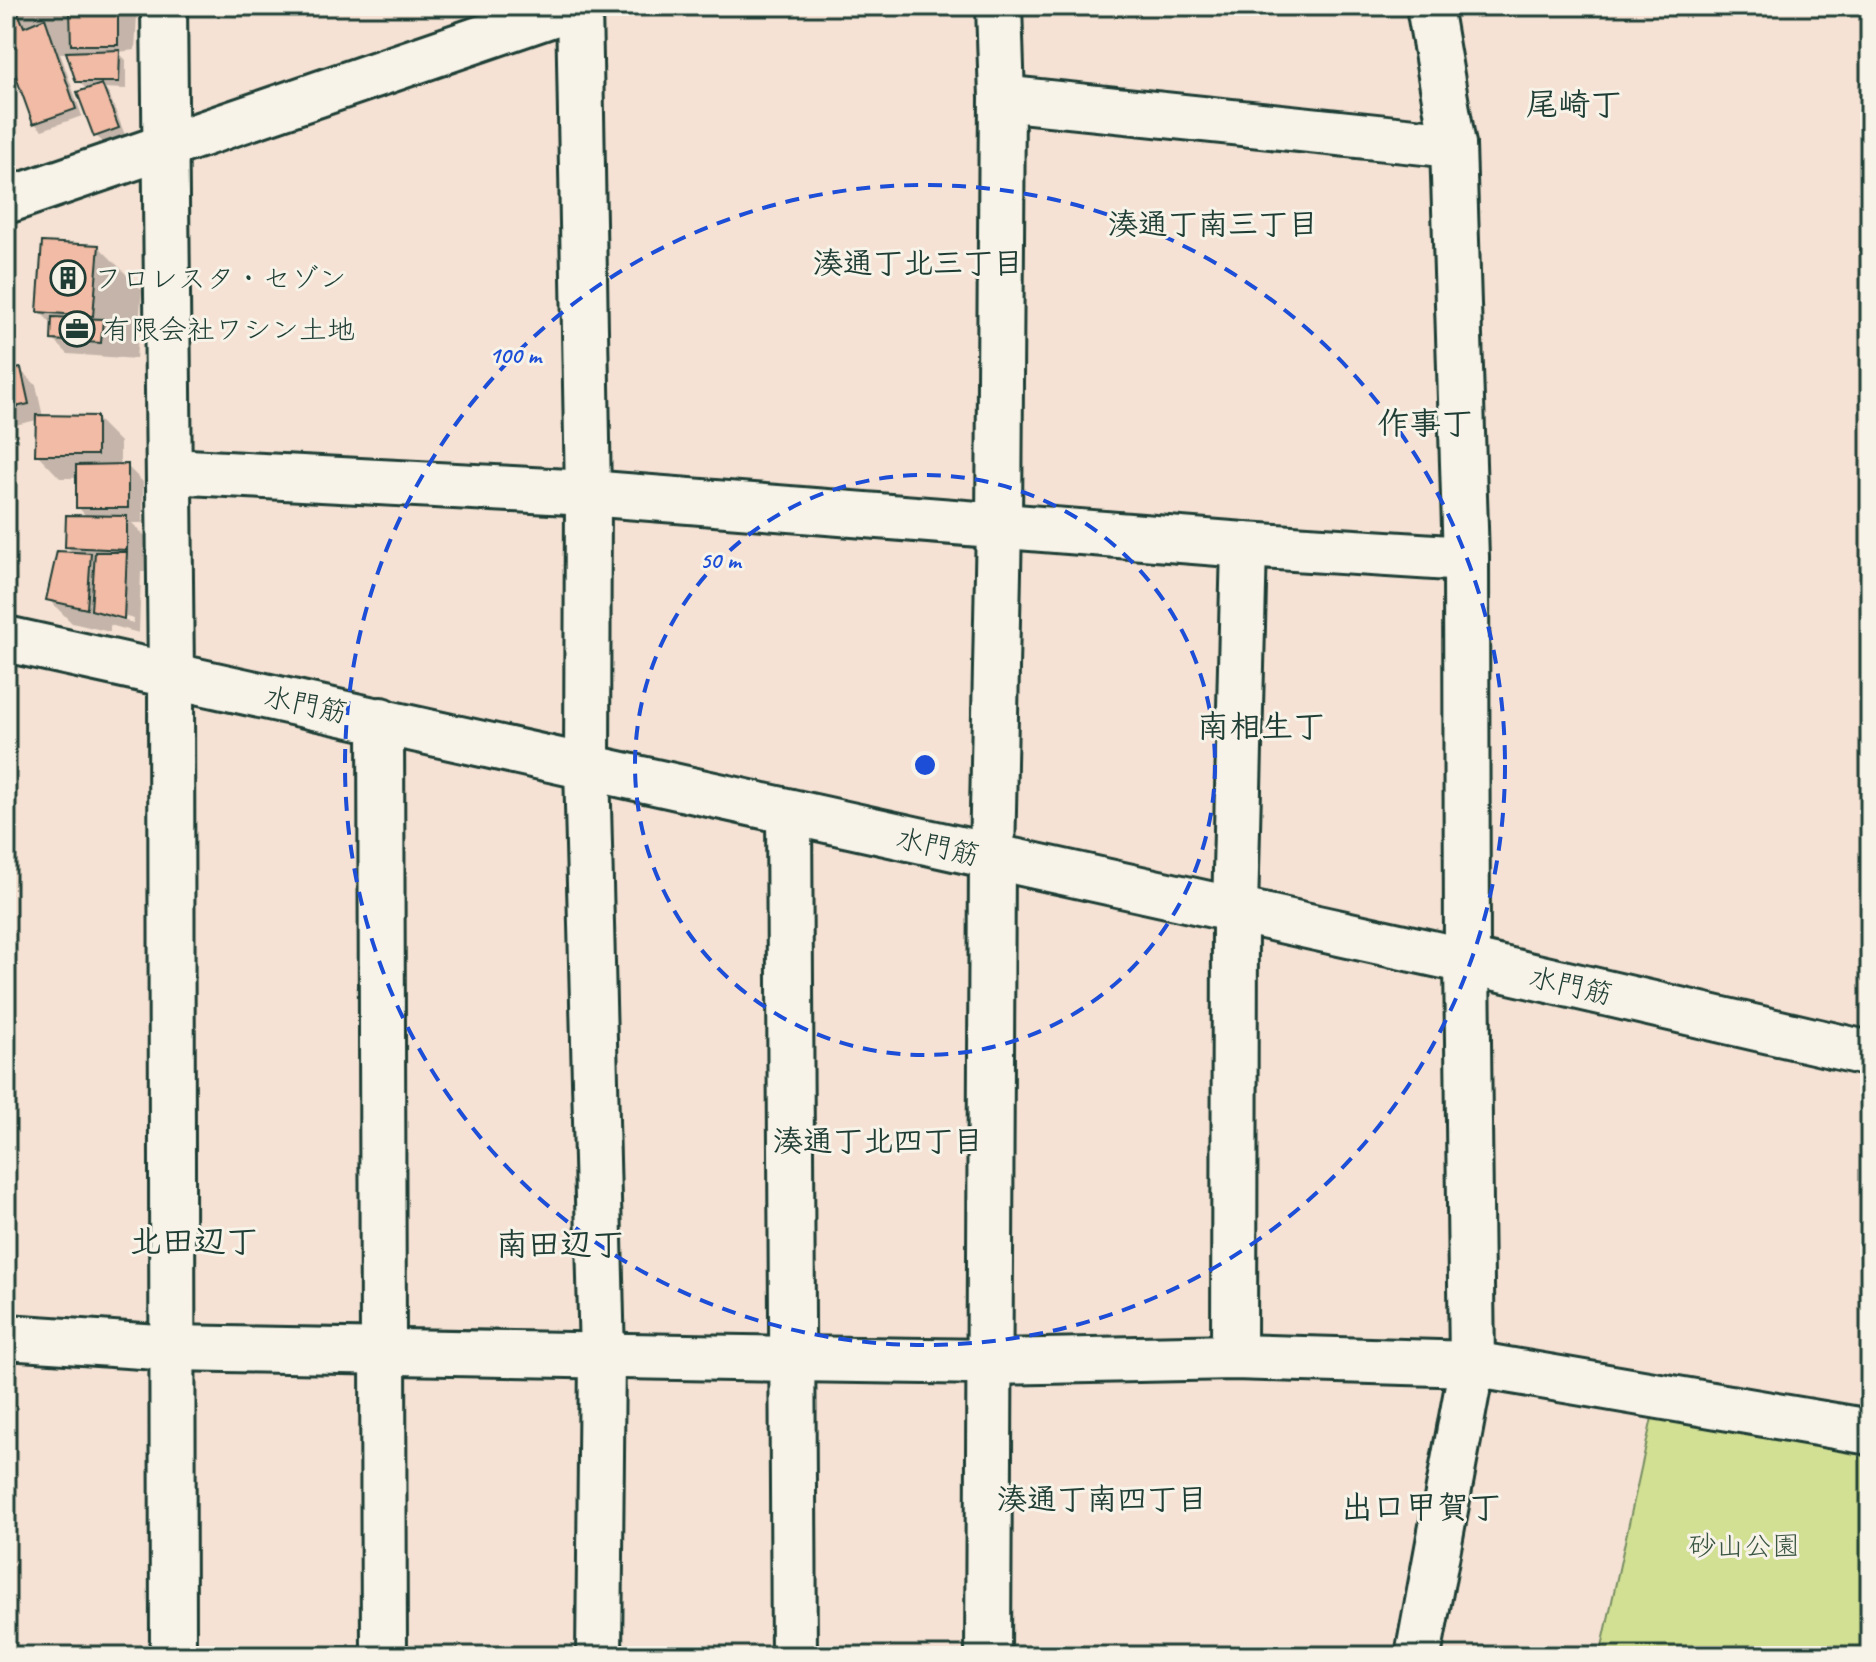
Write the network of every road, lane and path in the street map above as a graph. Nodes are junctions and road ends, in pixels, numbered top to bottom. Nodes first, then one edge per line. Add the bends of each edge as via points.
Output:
1 (164, 6) edge
2 (578, 6) edge
3 (999, 6) edge
4 (1429, 6) edge
5 (1002, 98) junction
6 (1453, 145) junction
7 (164, 147) junction
8 (6, 201) edge
9 (169, 471) junction
10 (588, 493) junction
11 (999, 525) junction
12 (1244, 545) junction
13 (1466, 559) junction
14 (6, 639) edge
15 (171, 676) junction
16 (381, 720) junction
17 (587, 766) junction
18 (789, 812) junction
19 (992, 858) junction
20 (1235, 911) junction
21 (1467, 961) junction
22 (1870, 1054) edge
23 (6, 1337) edge
24 (173, 1348) junction
25 (383, 1351) junction
26 (602, 1356) junction
27 (1234, 1357) junction
28 (794, 1359) junction
29 (990, 1362) junction
30 (1472, 1364) junction
31 (1870, 1432) edge
32 (173, 1656) edge
33 (384, 1656) edge
34 (599, 1656) edge
35 (794, 1656) edge
36 (988, 1656) edge
37 (1418, 1656) edge

1 - 7 street
2 - 7 street
2 - 10 street
3 - 5 street
4 - 6 street
5 - 6 street
5 - 11 street
6 - 13 street
7 - 8 street
7 - 9 street
9 - 10 street
9 - 15 street
10 - 11 street
10 - 17 street
11 - 12 street
11 - 19 street
12 - 13 street
12 - 20 street
13 - 21 street
14 - 15 street, 水門筋
15 - 16 street, 水門筋
15 - 24 street
16 - 17 street, 水門筋
16 - 25 street
17 - 18 street, 水門筋
17 - 26 street
18 - 19 street, 水門筋
18 - 28 street
19 - 20 street, 水門筋
19 - 29 street
20 - 21 street, 水門筋
20 - 27 street
21 - 22 street, 水門筋
21 - 30 street
23 - 24 street
24 - 25 street
24 - 32 street
25 - 26 street
25 - 33 street
26 - 28 street
26 - 34 street
27 - 29 street
27 - 30 street
28 - 29 street
28 - 35 street
29 - 36 street
30 - 31 street
30 - 37 street

